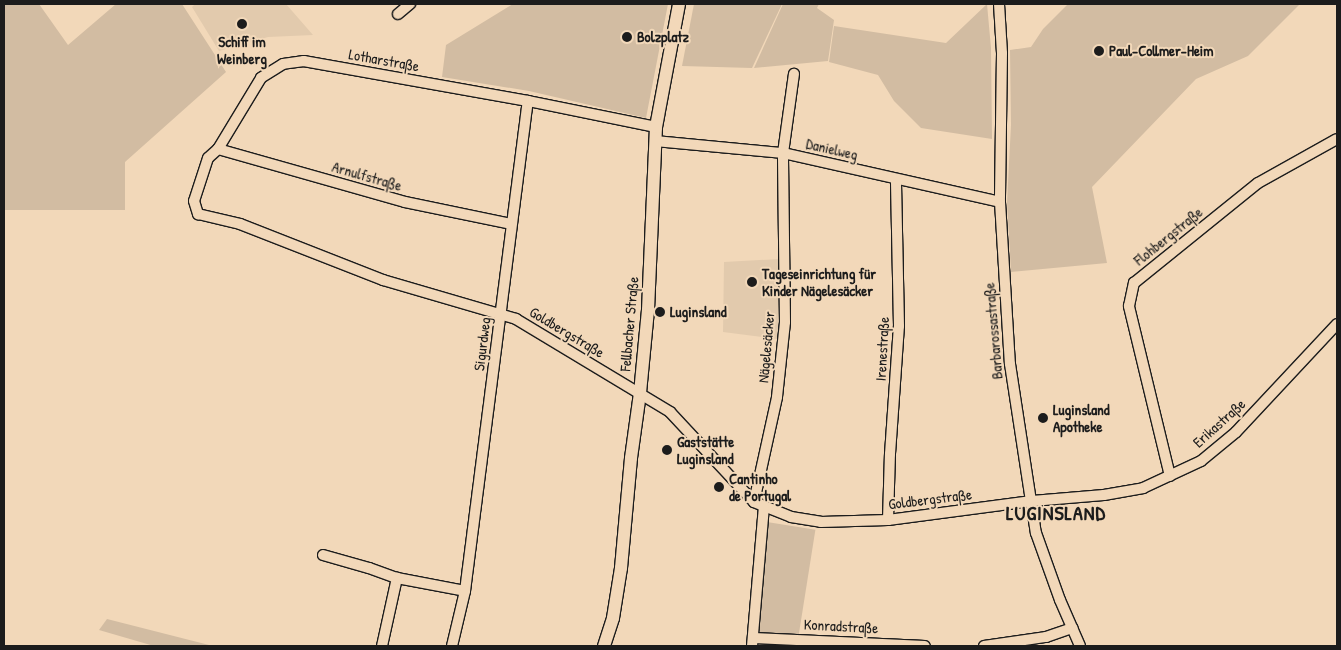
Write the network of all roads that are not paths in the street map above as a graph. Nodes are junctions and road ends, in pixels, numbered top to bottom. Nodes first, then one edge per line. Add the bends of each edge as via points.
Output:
1 (410, 4) edge
2 (679, 4) edge
3 (999, 4) edge
4 (398, 14) dead end
5 (794, 74) dead end
6 (528, 100) junction
7 (656, 127) junction
8 (1337, 139) edge
9 (655, 141) junction
10 (218, 149) junction
11 (783, 153) junction
12 (896, 179) junction
13 (1000, 202) junction
14 (198, 214) joint
15 (511, 224) junction
16 (501, 314) junction
17 (1337, 324) edge
18 (640, 393) junction
19 (1170, 476) junction
20 (1032, 501) junction
21 (754, 502) junction
22 (764, 506) junction
23 (888, 520) junction
24 (324, 555) dead end
25 (397, 578) junction
26 (465, 591) junction
27 (1072, 628) junction
28 (753, 642) edge
29 (865, 645) edge
30 (382, 646) edge
31 (452, 646) edge
32 (604, 646) edge
33 (925, 646) edge
34 (984, 646) edge
35 (1080, 646) edge

1 - 4 street
2 - 7 street, Fellbacher Straße
3 - 13 street, Barbarossastraße via 1002,53
5 - 11 street, Nägelesäcker
6 - 7 street, Lotharstraße
6 - 10 street, Lotharstraße via 304,61 283,64 261,78
6 - 15 street, Sigurdweg
7 - 9 street, Fellbacher Straße
8 - 19 street, Flohbergstraße via 1258,183 1134,283 1129,306
9 - 11 street, Danielweg
9 - 18 street, Fellbacher Straße via 648,310
10 - 14 street, Lotharstraße via 208,158 194,201
10 - 15 street, Arnulfstraße via 405,202
11 - 12 street, Danielweg
11 - 21 street, Nägelesäcker via 785,322 776,397
12 - 13 street, Danielweg
12 - 23 street, Irenestraße via 899,326
13 - 20 street, Barbarossastraße via 1010,364
14 - 16 street, Goldbergstraße via 256,230 383,280
15 - 16 street, Sigurdweg
16 - 18 street, Goldbergstraße via 516,319
16 - 26 street, Sigurdweg
17 - 19 street, Erikastraße via 1236,432 1201,461
18 - 21 street, Goldbergstraße via 670,412
18 - 32 street, Fellbacher Straße via 621,568 613,618
19 - 20 street, Erikastraße via 1128,491
20 - 23 street, Goldbergstraße
20 - 27 street, Barbarossastraße via 1036,533
21 - 22 street, Goldbergstraße
22 - 23 street, Goldbergstraße via 792,517 821,522
22 - 28 street
24 - 25 street
25 - 26 street
25 - 30 street
26 - 31 street, Sigurdweg
27 - 34 street via 1046,637
27 - 35 street, Barbarossastraße
28 - 29 street, Konradstraße
29 - 33 street, Konradstraße

